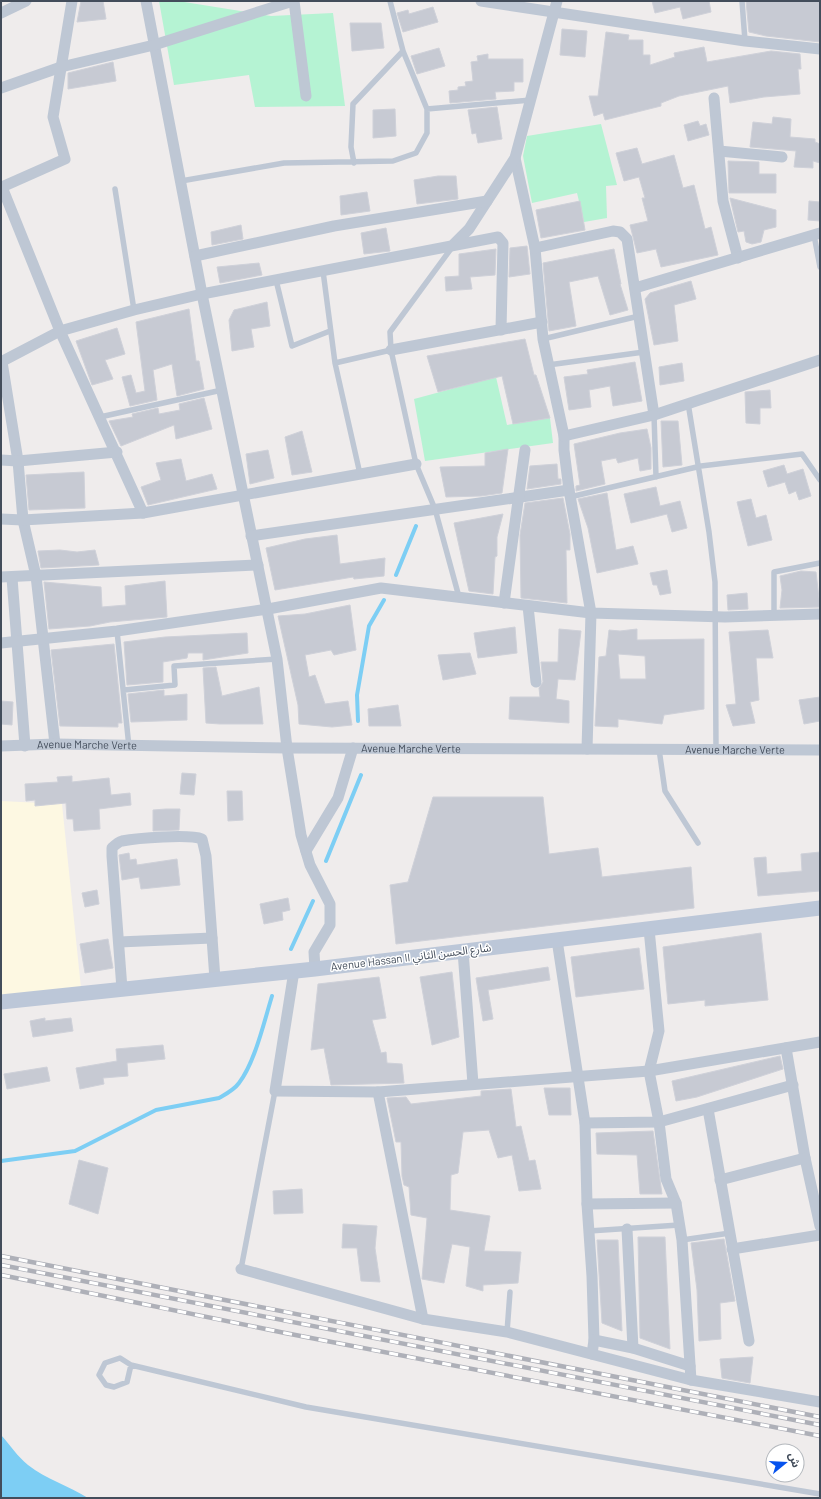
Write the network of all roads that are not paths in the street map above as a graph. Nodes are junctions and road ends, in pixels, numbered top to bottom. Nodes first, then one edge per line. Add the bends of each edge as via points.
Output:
1 (26, 1) edge
2 (72, 1) edge
3 (146, 1) edge
4 (265, 1) edge
5 (293, 1) edge
6 (390, 1) edge
7 (481, 1) edge
8 (742, 1) edge
9 (555, 6) edge
10 (1, 13) edge
11 (745, 41) junction
12 (154, 45) junction
13 (820, 48) edge
14 (403, 51) junction
15 (61, 68) junction
16 (1, 88) edge
17 (306, 96) dead end
18 (714, 98) dead end
19 (532, 100) junction
20 (426, 109) junction
21 (719, 151) junction
22 (782, 157) dead end
23 (515, 158) junction
24 (354, 163) junction
25 (181, 181) junction
26 (115, 189) dead end
27 (487, 201) junction
28 (6, 209) edge
29 (817, 234) edge
30 (454, 244) junction
31 (535, 248) junction
32 (195, 256) junction
33 (738, 258) junction
34 (820, 267) edge
35 (323, 271) junction
36 (276, 280) junction
37 (635, 288) junction
38 (202, 294) junction
39 (134, 310) junction
40 (640, 316) junction
41 (542, 322) junction
42 (501, 330) junction
43 (60, 331) junction
44 (330, 331) junction
45 (543, 339) junction
46 (391, 350) junction
47 (644, 352) junction
48 (820, 360) edge
49 (1, 362) edge
50 (335, 363) junction
51 (548, 365) junction
52 (222, 390) junction
53 (688, 403) junction
54 (654, 415) junction
55 (100, 417) junction
56 (564, 436) junction
57 (525, 450) dead end
58 (117, 452) junction
59 (1, 460) edge
60 (18, 461) junction
61 (416, 464) junction
62 (699, 466) junction
63 (360, 474) junction
64 (656, 477) junction
65 (820, 480) edge
66 (569, 493) junction
67 (244, 495) junction
68 (519, 497) junction
69 (435, 509) junction
70 (143, 513) junction
71 (1, 519) edge
72 (23, 520) junction
73 (251, 536) junction
74 (820, 562) edge
75 (258, 565) junction
76 (36, 576) junction
77 (6, 577) edge
78 (458, 597) junction
79 (504, 603) junction
80 (528, 606) junction
81 (268, 609) junction
82 (591, 613) junction
83 (820, 614) edge
84 (774, 615) junction
85 (716, 616) junction
86 (117, 631) junction
87 (43, 639) junction
88 (16, 642) junction
89 (1, 643) edge
90 (277, 659) junction
91 (536, 682) dead end
92 (124, 690) junction
93 (55, 744) junction
94 (1, 746) edge
95 (25, 746) junction
96 (129, 747) junction
97 (287, 748) junction
98 (353, 748) junction
99 (587, 749) junction
100 (660, 749) junction
101 (716, 750) junction
102 (820, 750) edge
103 (698, 843) dead end
104 (306, 851) junction
105 (820, 908) edge
106 (649, 929) junction
107 (212, 938) junction
108 (557, 940) junction
109 (119, 942) junction
110 (463, 951) junction
111 (315, 969) junction
112 (294, 971) junction
113 (215, 979) junction
114 (122, 989) junction
115 (1, 1002) edge
116 (820, 1042) edge
117 (786, 1048) junction
118 (649, 1071) junction
119 (579, 1077) junction
120 (473, 1084) junction
121 (793, 1085) junction
122 (275, 1090) junction
123 (378, 1092) junction
124 (708, 1110) junction
125 (659, 1122) junction
126 (585, 1123) junction
127 (805, 1158) junction
128 (720, 1180) junction
129 (676, 1203) junction
130 (587, 1204) junction
131 (679, 1225) junction
132 (820, 1226) edge
133 (627, 1229) junction
134 (589, 1231) junction
135 (730, 1233) junction
136 (820, 1235) edge
137 (682, 1240) junction
138 (732, 1249) junction
139 (241, 1269) joint
140 (510, 1292) dead end
141 (423, 1319) junction
142 (507, 1332) junction
143 (594, 1340) junction
144 (749, 1341) dead end
145 (633, 1348) junction
146 (592, 1354) junction
147 (131, 1365) junction
148 (690, 1366) junction
149 (691, 1380) junction
150 (820, 1402) edge
151 (820, 1494) edge

1 - 10 street
2 - 15 street
3 - 12 street
4 - 5 street
5 - 12 street
5 - 17 street
6 - 14 lane
7 - 9 street
8 - 11 lane
9 - 11 street
9 - 19 street
11 - 13 street
12 - 15 street
12 - 25 street
14 - 20 lane
14 - 24 lane via 353,104 351,148
15 - 16 street
15 - 28 street via 53,117 65,159 2,187
18 - 21 street
19 - 20 lane
19 - 23 street
20 - 24 lane via 427,133 416,153 393,162
21 - 22 street
21 - 33 street via 723,201
23 - 27 street
23 - 31 street
24 - 25 lane via 284,163
25 - 32 street
26 - 39 lane
27 - 30 street via 469,229
27 - 32 street via 334,226
28 - 43 street
29 - 33 street
29 - 34 lane
30 - 35 street
30 - 42 street via 498,237 501,239
30 - 46 lane via 390,332
31 - 37 street via 613,231 620,232 627,239
31 - 41 street
32 - 38 street
33 - 37 street
35 - 36 street
35 - 44 lane
36 - 38 street
36 - 44 lane via 292,346
37 - 40 street
38 - 39 street
38 - 52 street
39 - 43 street
40 - 45 lane
40 - 47 street
41 - 42 street
41 - 45 street
42 - 46 street
43 - 49 street
43 - 55 street
44 - 50 lane
45 - 51 street
46 - 50 lane
46 - 61 lane
47 - 51 lane
47 - 54 street
48 - 53 street
49 - 60 street
50 - 63 lane
51 - 56 street
52 - 55 lane
52 - 67 street
53 - 54 street
53 - 62 lane
54 - 56 street
54 - 64 lane
55 - 58 street
56 - 66 street
57 - 68 street
58 - 60 street
58 - 70 street
59 - 60 street
60 - 72 street
61 - 63 street
61 - 69 lane
62 - 64 lane
62 - 65 lane via 802,454
62 - 85 lane via 712,560
63 - 67 street
64 - 66 lane
66 - 68 street
66 - 82 street
67 - 70 street
67 - 73 street
68 - 69 street
68 - 79 street
69 - 73 street
69 - 78 lane
70 - 72 street
71 - 72 street
72 - 76 street
73 - 75 street
74 - 84 lane via 774,572
75 - 76 street
75 - 81 street
76 - 77 street
76 - 87 street
77 - 88 street
78 - 79 street
78 - 81 street via 381,588
79 - 80 street
80 - 82 street
80 - 91 street
81 - 86 street
81 - 90 street
82 - 85 street
82 - 99 street
83 - 84 street
84 - 85 street
85 - 101 lane
86 - 87 street
86 - 92 lane
87 - 88 street
87 - 93 street
88 - 89 street
88 - 95 street
90 - 92 lane via 174,666 175,685
90 - 97 street
92 - 96 lane
93 - 95 street, Avenue Marche Verte
93 - 96 street, Avenue Marche Verte
94 - 95 street, Avenue Marche Verte
96 - 97 street, Avenue Marche Verte
97 - 98 street, Avenue Marche Verte
97 - 104 street via 301,835
98 - 99 street, Avenue Marche Verte
98 - 104 street via 338,798
99 - 100 street, Avenue Marche Verte
100 - 101 street, Avenue Marche Verte
100 - 103 lane via 665,791
101 - 102 street, Avenue Marche Verte
104 - 111 street via 310,865 326,894 331,913 330,925 314,952
105 - 106 street, Avenue Hassan II شارع الحسن الثاني
106 - 108 street, Avenue Hassan II شارع الحسن الثاني
106 - 118 street via 659,1031
107 - 109 street
107 - 109 street via 204,844 202,839 185,837 121,841 112,848
107 - 113 street
108 - 110 street, Avenue Hassan II شارع الحسن الثاني
108 - 119 street
109 - 114 street
110 - 111 street, Avenue Hassan II شارع الحسن الثاني
110 - 120 street
111 - 112 street, Avenue Hassan II شارع الحسن الثاني
112 - 113 street, Avenue Hassan II شارع الحسن الثاني
112 - 122 street
113 - 114 street, Avenue Hassan II شارع الحسن الثاني
114 - 115 street, Avenue Hassan II شارع الحسن الثاني
116 - 117 street
117 - 118 street
117 - 121 street
118 - 119 street
118 - 125 street
119 - 120 street
119 - 126 street
120 - 123 street
121 - 124 street
121 - 127 street
122 - 123 street
122 - 139 lane
123 - 141 street
124 - 125 street
124 - 128 street
125 - 126 street
125 - 129 street via 666,1179
126 - 130 street
127 - 128 street
127 - 132 street
128 - 135 street
129 - 130 street
129 - 131 street
130 - 134 street
131 - 133 lane
131 - 137 street
133 - 134 lane
133 - 145 street
134 - 143 street
135 - 137 lane
135 - 138 street
136 - 138 street
137 - 148 street
138 - 144 street
139 - 141 street
140 - 142 lane
141 - 142 street
142 - 146 street
143 - 145 street
143 - 146 street
145 - 148 street
146 - 149 street
147 - 147 lane via 120,1358 112,1360 104,1363 99,1375 106,1385 114,1387 127,1382
147 - 151 lane via 306,1407
148 - 149 street
149 - 150 street

